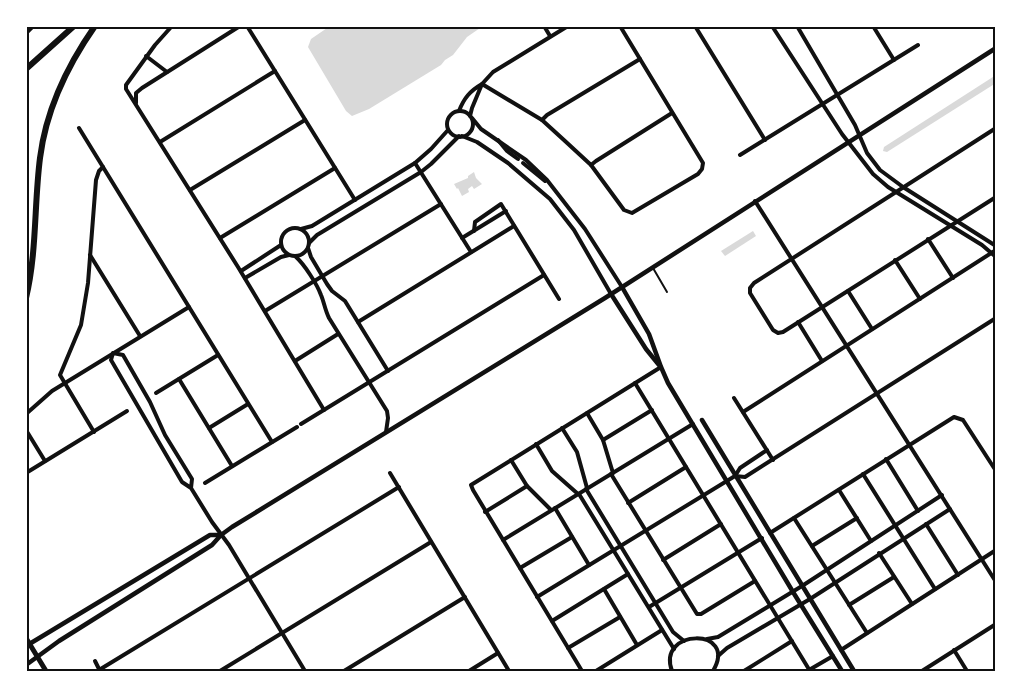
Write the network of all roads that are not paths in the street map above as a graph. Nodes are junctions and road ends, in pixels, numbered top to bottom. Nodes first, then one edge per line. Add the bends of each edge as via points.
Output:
1 (32, 26) edge
2 (74, 26) edge
3 (94, 26) edge
4 (172, 26) edge
5 (240, 26) edge
6 (247, 26) edge
7 (544, 26) edge
8 (568, 26) edge
9 (620, 26) edge
10 (695, 26) edge
11 (772, 26) edge
12 (797, 26) edge
13 (873, 26) edge
14 (26, 32) edge
15 (550, 36) junction
16 (918, 45) dead end
17 (996, 48) edge
18 (146, 56) junction
19 (640, 59) junction
20 (894, 60) junction
21 (26, 69) edge
22 (275, 71) junction
23 (167, 72) junction
24 (482, 84) junction
25 (837, 96) junction
26 (136, 103) junction
27 (823, 105) junction
28 (459, 111) junction
29 (672, 113) junction
30 (471, 117) junction
31 (305, 120) junction
32 (542, 120) junction
33 (79, 128) dead end
34 (996, 128) edge
35 (448, 130) junction
36 (859, 134) junction
37 (460, 136) junction
38 (498, 139) junction
39 (765, 140) junction
40 (160, 142) junction
41 (848, 142) junction
42 (740, 155) dead end
43 (513, 156) junction
44 (518, 159) dead end
45 (415, 163) junction
46 (508, 163) junction
47 (523, 163) dead end
48 (591, 165) junction
49 (103, 167) junction
50 (335, 168) junction
51 (421, 172) junction
52 (550, 183) junction
53 (903, 187) junction
54 (190, 190) junction
55 (896, 192) junction
56 (996, 196) edge
57 (354, 200) junction
58 (755, 202) junction
59 (440, 204) junction
60 (506, 211) junction
61 (957, 221) junction
62 (514, 226) junction
63 (950, 226) junction
64 (301, 229) junction
65 (474, 231) junction
66 (220, 238) junction
67 (462, 238) junction
68 (928, 239) junction
69 (281, 245) junction
70 (309, 245) junction
71 (994, 249) edge
72 (471, 252) junction
73 (89, 254) junction
74 (289, 255) junction
75 (296, 257) junction
76 (996, 257) edge
77 (792, 259) junction
78 (896, 260) junction
79 (652, 268) junction
80 (240, 270) junction
81 (544, 275) junction
82 (322, 276) junction
83 (245, 278) junction
84 (953, 278) junction
85 (313, 282) junction
86 (622, 287) junction
87 (848, 291) junction
88 (667, 292) dead end
89 (611, 294) junction
90 (26, 298) edge
91 (559, 299) dead end
92 (920, 299) junction
93 (822, 306) junction
94 (189, 307) junction
95 (265, 311) junction
96 (996, 318) edge
97 (358, 322) junction
98 (798, 322) junction
99 (872, 330) junction
100 (338, 334) junction
101 (140, 336) junction
102 (846, 346) junction
103 (113, 353) junction
104 (218, 355) junction
105 (295, 361) junction
106 (822, 361) junction
107 (661, 367) junction
108 (388, 371) junction
109 (179, 380) junction
110 (369, 382) junction
111 (64, 383) junction
112 (635, 383) junction
113 (156, 393) dead end
114 (877, 394) junction
115 (734, 398) dead end
116 (248, 404) junction
117 (324, 410) junction
118 (652, 410) junction
119 (127, 411) dead end
120 (743, 412) junction
121 (587, 413) junction
122 (26, 414) edge
123 (702, 420) dead end
124 (693, 424) junction
125 (209, 428) junction
126 (562, 428) junction
127 (26, 430) edge
128 (94, 432) junction
129 (386, 432) junction
130 (669, 439) junction
131 (603, 440) junction
132 (272, 442) junction
133 (536, 444) junction
134 (909, 445) junction
135 (767, 450) junction
136 (886, 459) junction
137 (511, 460) junction
138 (773, 460) junction
139 (45, 461) junction
140 (232, 466) junction
141 (686, 467) junction
142 (996, 471) edge
143 (26, 473) edge
144 (390, 473) dead end
145 (612, 473) junction
146 (863, 474) junction
147 (735, 476) junction
148 (727, 481) junction
149 (205, 483) dead end
150 (527, 486) junction
151 (399, 487) junction
152 (191, 488) junction
153 (587, 489) junction
154 (839, 490) junction
155 (578, 494) junction
156 (942, 495) junction
157 (704, 496) junction
158 (628, 503) junction
159 (553, 509) junction
160 (950, 509) junction
161 (918, 511) junction
162 (486, 512) junction
163 (794, 518) junction
164 (857, 518) junction
165 (721, 524) junction
166 (926, 524) junction
167 (895, 526) junction
168 (645, 531) junction
169 (770, 533) junction
170 (221, 535) junction
171 (572, 537) junction
172 (762, 538) junction
173 (903, 538) junction
174 (503, 540) junction
175 (871, 541) junction
176 (431, 542) junction
177 (621, 546) junction
178 (812, 546) junction
179 (996, 550) edge
180 (612, 551) junction
181 (738, 553) junction
182 (879, 553) junction
183 (982, 559) junction
184 (663, 560) junction
185 (589, 565) junction
186 (520, 568) junction
187 (826, 569) junction
188 (628, 574) junction
189 (958, 574) junction
190 (894, 576) junction
191 (249, 578) junction
192 (756, 581) junction
193 (996, 582) edge
194 (835, 583) junction
195 (802, 586) junction
196 (680, 588) junction
197 (604, 589) junction
198 (936, 589) junction
199 (793, 592) junction
200 (465, 597) junction
201 (537, 597) junction
202 (810, 599) junction
203 (656, 603) junction
204 (801, 604) junction
205 (912, 604) junction
206 (770, 605) junction
207 (849, 605) junction
208 (648, 607) junction
209 (620, 617) junction
210 (778, 617) junction
211 (552, 621) junction
212 (996, 624) edge
213 (662, 630) junction
214 (282, 633) junction
215 (867, 633) junction
216 (26, 638) edge
217 (707, 639) junction
218 (684, 641) junction
219 (792, 642) junction
220 (28, 645) edge
221 (637, 645) junction
222 (568, 648) junction
223 (674, 649) junction
224 (841, 650) junction
225 (954, 650) junction
226 (498, 653) junction
227 (38, 656) junction
228 (718, 656) junction
229 (833, 656) junction
230 (95, 662) dead end
231 (26, 665) edge
232 (100, 670) edge
233 (809, 670) edge
234 (46, 671) edge
235 (220, 671) edge
236 (305, 671) edge
237 (344, 671) edge
238 (469, 671) edge
239 (509, 671) edge
240 (582, 671) edge
241 (596, 671) edge
242 (672, 671) edge
243 (712, 671) edge
244 (744, 671) edge
245 (842, 671) edge
246 (854, 671) edge
247 (922, 671) edge
248 (967, 671) edge

1 - 14 highway
2 - 21 highway
3 - 90 highway via 66,75 45,130
4 - 18 street
5 - 23 street
6 - 22 street
7 - 15 street
8 - 15 street
9 - 19 street
10 - 39 street
11 - 27 street
12 - 25 street
13 - 20 street
15 - 24 street via 493,72
16 - 20 street
17 - 36 street
18 - 23 street
18 - 26 street via 126,85
19 - 29 street
19 - 32 street
20 - 25 street
22 - 31 street
22 - 40 street
23 - 26 street via 138,91
24 - 28 street via 471,91
24 - 30 street
24 - 32 street
25 - 27 street
25 - 36 street
26 - 40 street
27 - 39 street
27 - 41 street
28 - 30 street
28 - 35 street via 448,118
29 - 48 street
29 - 48 street via 701,159 703,166 698,174 635,212 628,213
30 - 37 street via 472,130
30 - 38 street via 480,128
31 - 50 street
31 - 54 street
32 - 48 street
33 - 49 street
34 - 53 street
35 - 37 street
35 - 45 street
36 - 41 street
36 - 53 street via 875,164
37 - 46 street via 477,142
37 - 51 street
38 - 43 street
38 - 52 street
39 - 42 street
40 - 54 street
41 - 55 street via 875,176
41 - 58 street
43 - 44 street
43 - 46 street
45 - 51 street
45 - 57 street
46 - 89 street via 543,192 564,216
47 - 52 street
49 - 73 street via 96,176
49 - 94 street
50 - 57 street
50 - 66 street
51 - 59 street
51 - 70 street via 319,234
52 - 86 street via 585,229
53 - 55 street
53 - 61 street
54 - 66 street
55 - 63 street
55 - 77 street
56 - 61 street
57 - 64 street via 312,226
58 - 77 street
58 - 79 street
59 - 67 street
59 - 82 street
60 - 62 street
60 - 65 street
60 - 65 street via 501,204 475,222
61 - 63 street
61 - 71 street
62 - 72 street
62 - 81 street
63 - 68 street
63 - 71 street
64 - 69 street via 292,228 286,232
64 - 70 street via 308,235
65 - 67 street
66 - 80 street
67 - 72 street
68 - 78 street
68 - 84 street
69 - 74 street
69 - 80 street
70 - 75 street via 305,253
70 - 82 street via 311,257
71 - 76 street
71 - 84 street
72 - 97 street
73 - 101 street
73 - 111 street via 81,325 61,372
74 - 75 street
74 - 83 street
75 - 85 street
77 - 93 street
77 - 98 street via 754,283 750,289 751,296 772,328 783,332
78 - 87 street
78 - 92 street
79 - 86 street
79 - 88 lane
80 - 83 street
81 - 91 street
81 - 108 street
82 - 85 street
82 - 97 street via 332,291 345,301
83 - 95 street
84 - 92 street
85 - 95 street
85 - 100 street
86 - 89 street
86 - 107 street via 649,334
87 - 93 street
87 - 99 street
89 - 107 street via 646,350
89 - 129 street
92 - 99 street
93 - 98 street
93 - 102 street
94 - 101 street
94 - 104 street
95 - 105 street
96 - 114 street
97 - 108 street
98 - 106 street
99 - 102 street
100 - 105 street
100 - 110 street
101 - 103 street
102 - 106 street
102 - 114 street
103 - 111 street
103 - 152 street via 111,360 182,482
103 - 152 street via 123,355 148,398 165,435 192,479
104 - 109 street
104 - 116 street
105 - 117 street
106 - 120 street
107 - 112 street
107 - 124 street
108 - 110 street
109 - 113 street
109 - 125 street
110 - 117 street
110 - 129 street via 387,412
111 - 122 street
111 - 128 street
112 - 118 street
112 - 121 street
114 - 134 street
114 - 138 street
115 - 120 street
116 - 125 street
116 - 132 street
117 - 132 street
118 - 130 street
118 - 131 street
119 - 128 street
120 - 135 street
121 - 126 street
121 - 131 street
123 - 147 street
124 - 130 street
124 - 148 street
125 - 140 street
126 - 133 street
126 - 153 street via 577,452
127 - 139 street
128 - 139 street
129 - 170 street
130 - 141 street
130 - 145 street
131 - 145 street
132 - 140 street
133 - 137 street
133 - 155 street via 552,470
134 - 136 street
134 - 142 street via 954,418 964,420
134 - 156 street
135 - 138 street
135 - 147 street via 740,468
136 - 146 street
136 - 161 street
137 - 150 street
137 - 162 street via 471,485
138 - 147 street via 745,477
139 - 143 street
140 - 149 street
141 - 157 street
141 - 158 street
144 - 151 street
145 - 153 street
145 - 158 street
146 - 154 street
146 - 167 street
147 - 148 street
147 - 169 street
148 - 157 street
148 - 172 street
150 - 159 street
150 - 162 street
151 - 176 street
151 - 191 street
152 - 170 street
153 - 155 street
153 - 177 street
154 - 163 street
154 - 164 street
155 - 159 street
155 - 180 street
156 - 160 street
156 - 161 street
157 - 165 street
157 - 168 street
158 - 168 street
159 - 171 street
159 - 174 street
160 - 166 street
160 - 183 street
161 - 167 street
162 - 174 street
163 - 169 street
163 - 178 street
164 - 175 street
164 - 178 street
165 - 181 street
165 - 184 street
166 - 173 street
166 - 189 street
167 - 173 street
167 - 175 street
168 - 177 street
168 - 184 street
169 - 195 street
170 - 191 street
170 - 220 street via 210,536
170 - 227 street via 212,545
171 - 185 street
171 - 186 street
172 - 181 street
172 - 199 street
173 - 182 street
173 - 198 street
174 - 186 street
175 - 187 street
176 - 200 street
176 - 214 street
177 - 180 street
177 - 203 street
178 - 187 street
179 - 183 street
180 - 185 street
180 - 188 street
181 - 192 street
181 - 196 street
182 - 190 street
182 - 194 street
183 - 189 street
183 - 193 street
184 - 196 street
185 - 201 street
186 - 201 street
187 - 194 street
187 - 195 street
188 - 197 street
188 - 208 street
189 - 198 street
190 - 205 street
190 - 207 street
191 - 214 street
191 - 232 street
192 - 196 street via 698,615
192 - 206 street
194 - 202 street
194 - 207 street
195 - 199 street
195 - 202 street
196 - 203 street
197 - 209 street
197 - 211 street
198 - 205 street
199 - 204 street
199 - 206 street
200 - 226 street
200 - 237 street
201 - 211 street
202 - 204 street
202 - 224 street
203 - 208 street
203 - 218 street via 673,632
204 - 210 street
204 - 229 street
205 - 215 street
206 - 210 street
206 - 217 street via 718,637
207 - 215 street
208 - 213 street
209 - 221 street
209 - 222 street
210 - 219 street
210 - 228 street
211 - 222 street
212 - 225 street
213 - 221 street
213 - 223 street
214 - 235 street
214 - 236 street
215 - 224 street
216 - 220 main road
217 - 218 street via 694,637
217 - 228 street via 716,648
218 - 223 street
219 - 233 street
219 - 244 street
220 - 227 main road
221 - 241 street
222 - 240 street
223 - 242 street via 670,658
224 - 246 street
225 - 247 street
225 - 248 street
226 - 238 street
226 - 239 street
227 - 231 street
227 - 234 main road
228 - 243 street
229 - 233 street
229 - 245 street
230 - 232 street

